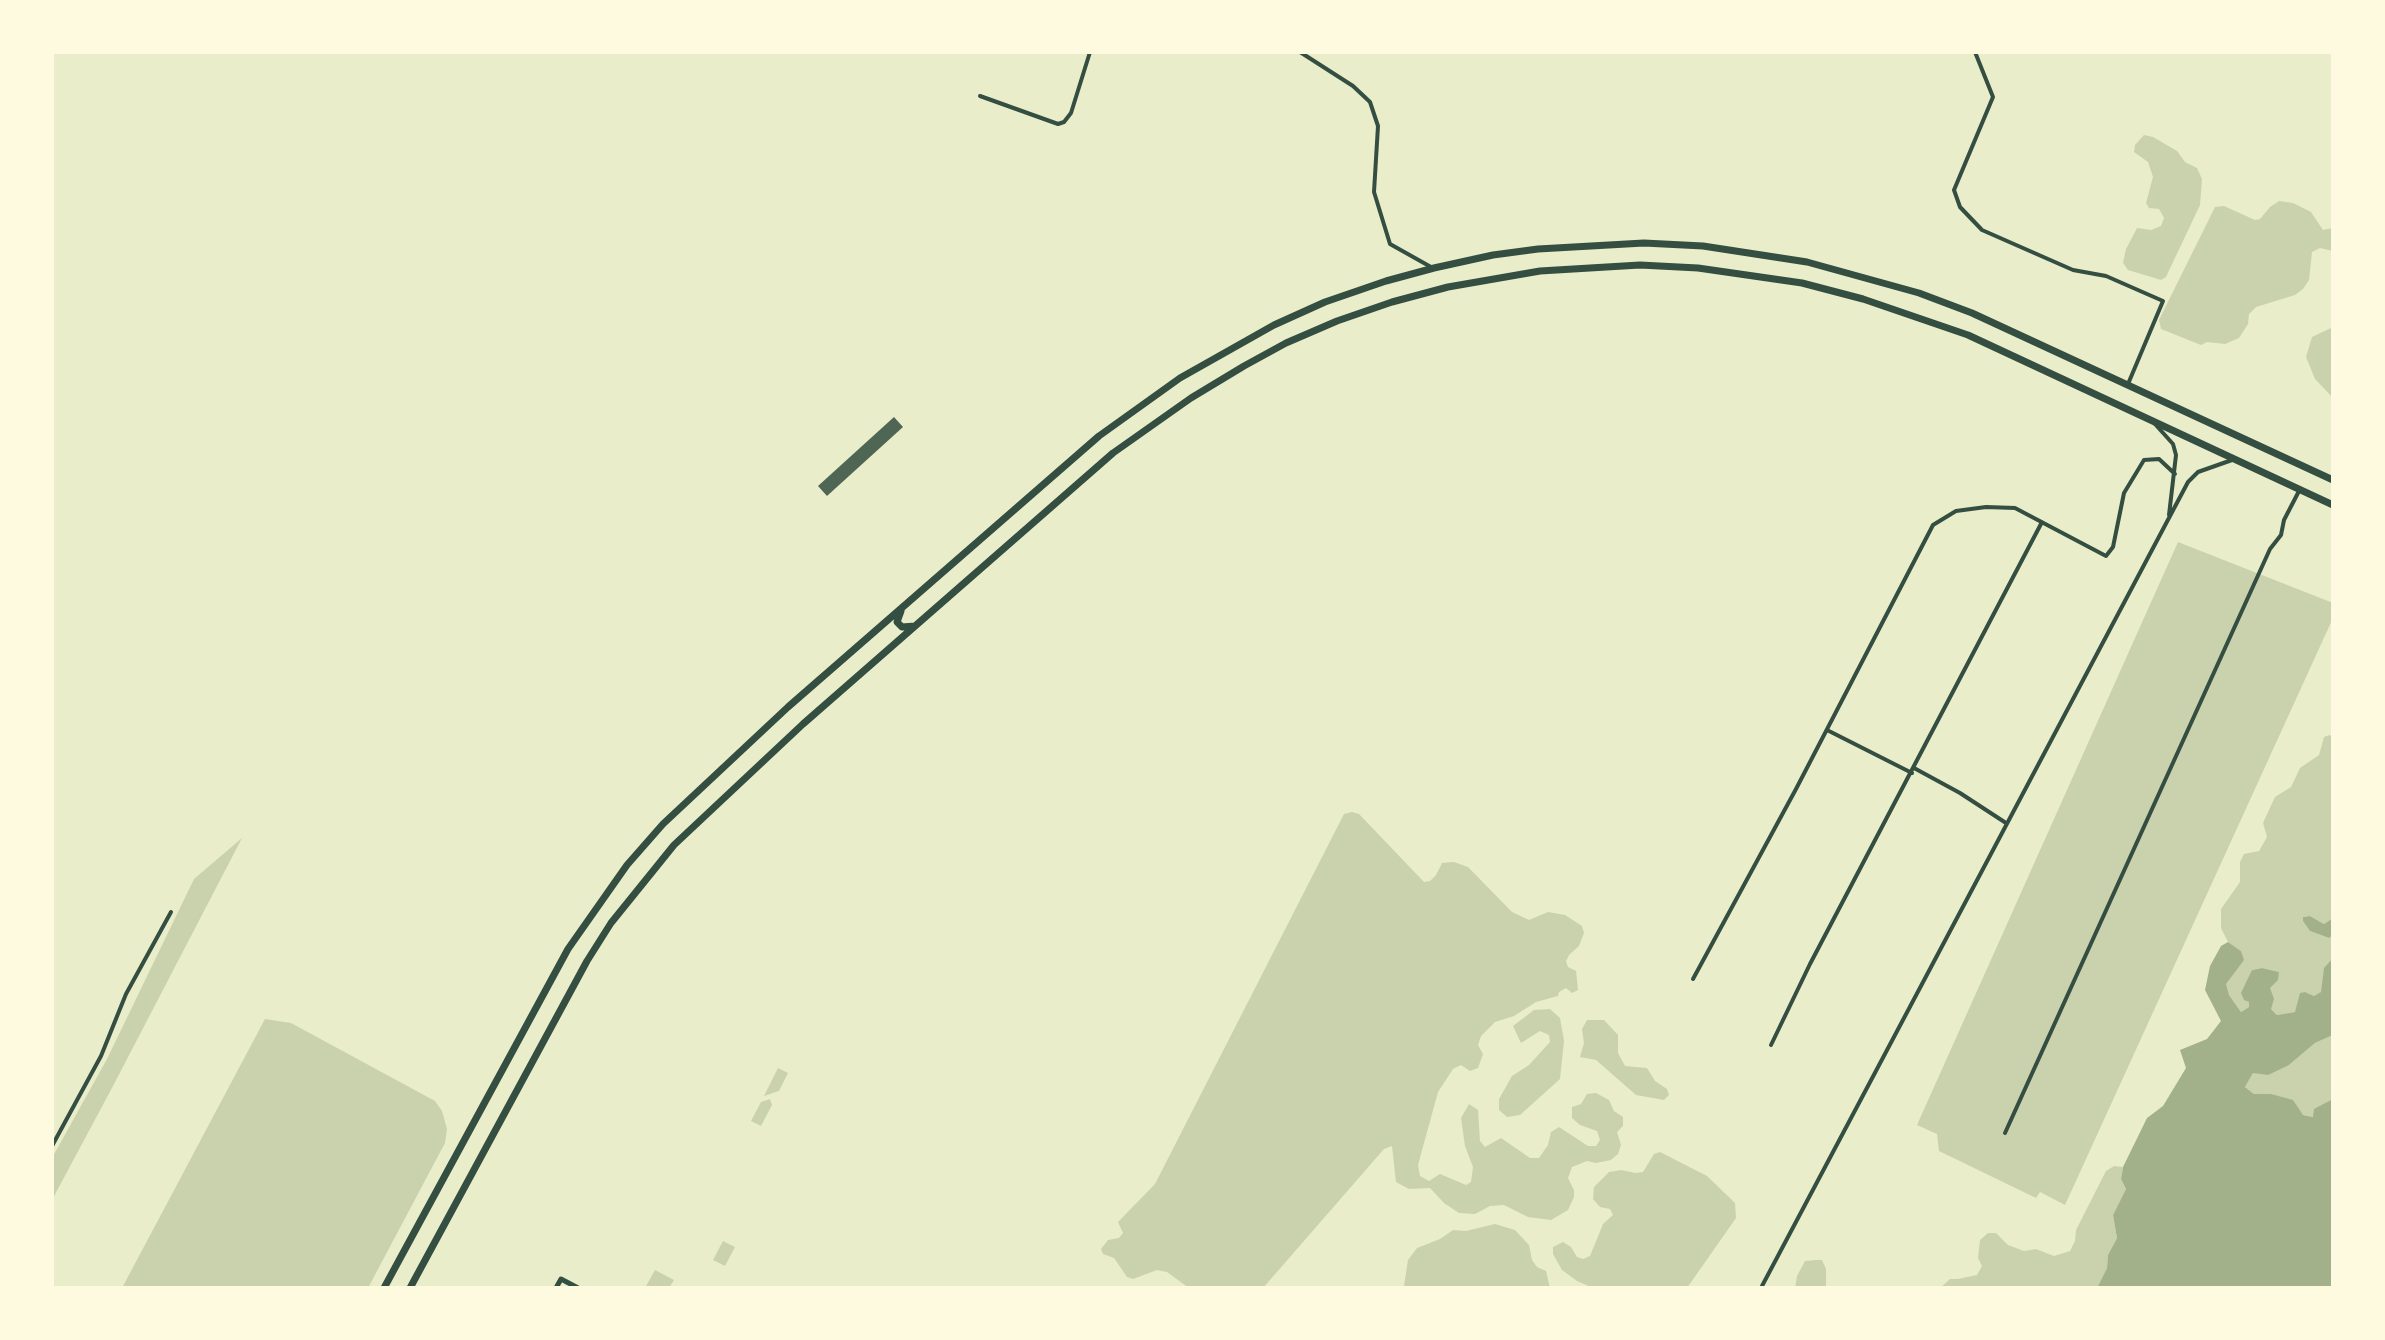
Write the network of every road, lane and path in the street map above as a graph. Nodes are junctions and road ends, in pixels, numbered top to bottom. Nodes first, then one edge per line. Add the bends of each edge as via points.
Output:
1 (1090, 52) edge
2 (1300, 52) edge
3 (1975, 52) edge
4 (980, 96) dead end
5 (1434, 268) junction
6 (2128, 384) junction
7 (2154, 423) junction
8 (2234, 459) junction
9 (2175, 474) junction
10 (2333, 480) edge
11 (2301, 489) junction
12 (2333, 505) edge
13 (2169, 518) junction
14 (2042, 522) junction
15 (902, 609) junction
16 (915, 626) junction
17 (1827, 730) junction
18 (1913, 771) junction
19 (2006, 823) junction
20 (171, 912) dead end
21 (1693, 979) dead end
22 (1771, 1045) dead end
23 (2005, 1133) dead end
24 (52, 1146) edge
25 (1762, 1286) edge
26 (384, 1288) edge
27 (410, 1288) edge
28 (556, 1288) edge
29 (578, 1288) edge

1 - 4 street via 1064,122
2 - 5 street via 1370,102 1378,126 1374,192 1390,244
3 - 6 street via 1993,97 1954,190 1960,207 1982,230 2073,270 2106,276 2163,301
5 - 6 main road via 1493,255 1595,245 1644,243 1758,253 1919,293
5 - 15 main road via 1325,302 1180,378 1048,479
6 - 10 main road
7 - 8 main road
7 - 9 street via 2173,444
7 - 16 main road via 1968,335 1802,283 1640,265 1493,277 1337,321 1204,390 1113,453
8 - 11 main road
8 - 13 street via 2198,472
9 - 13 street
9 - 14 street via 2159,459 2144,460 2124,493 2113,547 2106,556
11 - 12 main road
11 - 23 street
13 - 19 street
14 - 17 street via 2015,508 1986,507 1956,511 1933,525
14 - 18 street
15 - 16 main road via 897,622
15 - 26 main road via 703,785 627,865 543,991
16 - 27 main road via 721,798 642,881 554,1018
17 - 18 street
17 - 21 street
18 - 19 street
18 - 22 street
19 - 25 street
20 - 24 street
28 - 29 street via 561,1279

